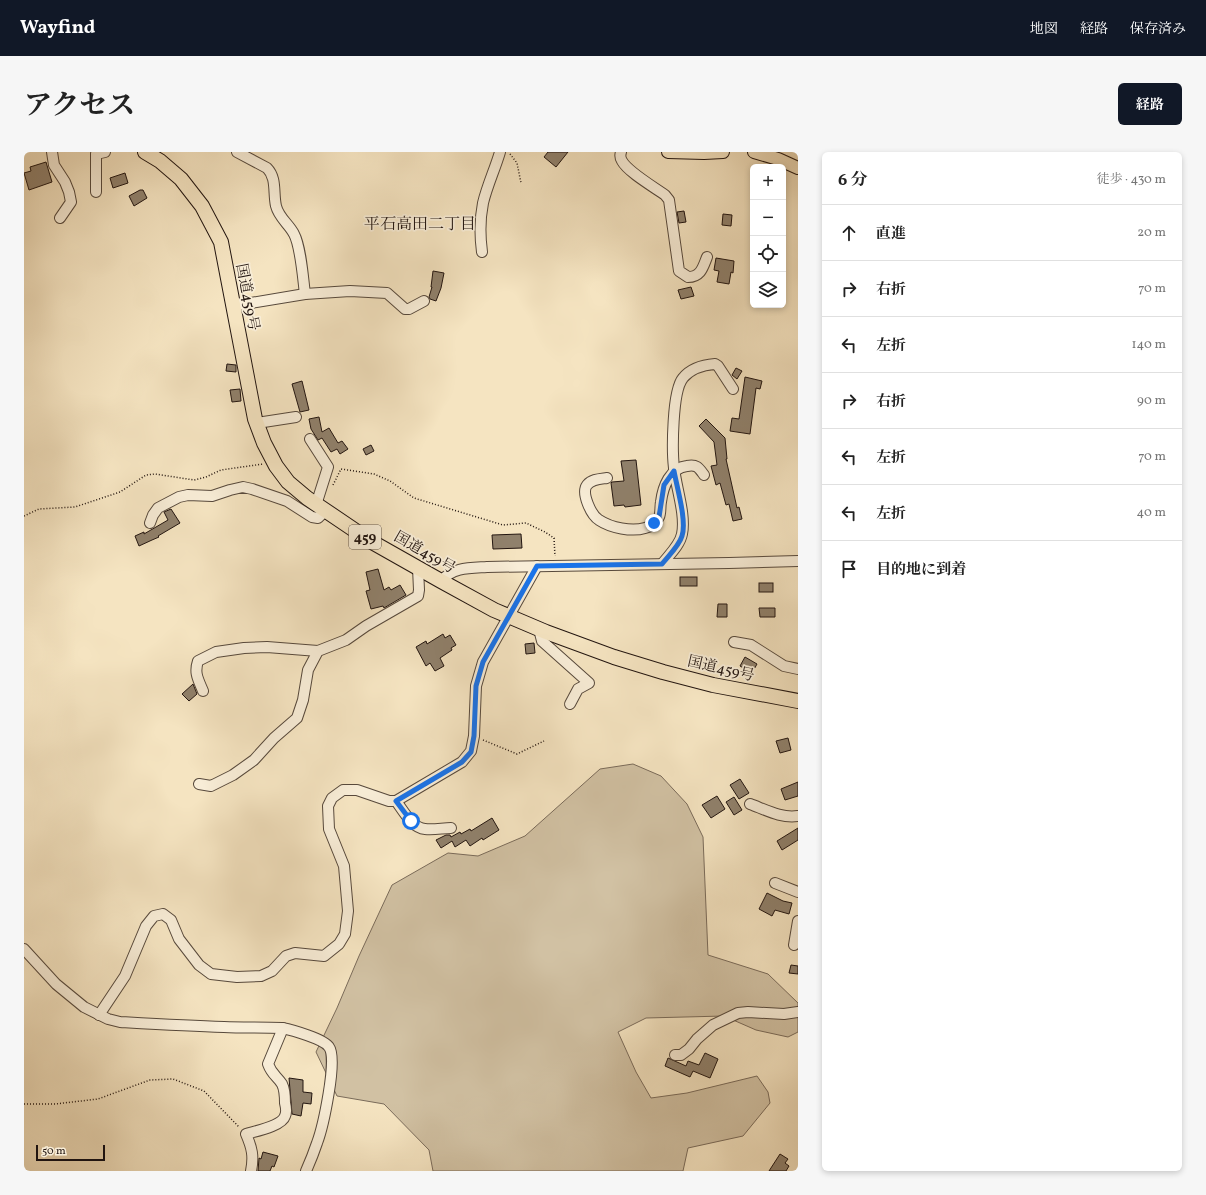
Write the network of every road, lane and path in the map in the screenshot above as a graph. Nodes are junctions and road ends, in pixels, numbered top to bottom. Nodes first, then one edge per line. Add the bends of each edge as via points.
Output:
1 (52, 152) edge
2 (104, 152) edge
3 (145, 152) edge
4 (237, 152) edge
5 (500, 152) edge
6 (509, 152) edge
7 (621, 152) edge
8 (668, 152) edge
9 (723, 152) edge
10 (754, 152) edge
11 (798, 168) edge
12 (521, 183) dead end
13 (96, 192) dead end
14 (60, 218) dead end
15 (482, 252) dead end
16 (708, 257) dead end
17 (305, 294) junction
18 (424, 301) dead end
19 (232, 306) junction
20 (733, 389) dead end
21 (296, 417) dead end
22 (257, 423) junction
23 (310, 440) dead end
24 (274, 462) junction
25 (674, 471) junction
26 (704, 475) dead end
27 (607, 478) dead end
28 (332, 489) dead end
29 (320, 508) junction
30 (24, 516) edge
31 (150, 523) dead end
32 (798, 561) edge
33 (662, 564) junction
34 (537, 566) junction
35 (555, 566) junction
36 (418, 568) junction
37 (441, 581) junction
38 (509, 616) junction
39 (539, 629) junction
40 (734, 642) dead end
41 (318, 651) junction
42 (798, 669) edge
43 (203, 691) dead end
44 (798, 701) edge
45 (570, 704) dead end
46 (474, 736) junction
47 (544, 741) dead end
48 (199, 784) dead end
49 (396, 801) junction
50 (750, 804) dead end
51 (798, 816) edge
52 (451, 828) dead end
53 (775, 883) dead end
54 (798, 892) edge
55 (798, 921) edge
56 (794, 945) dead end
57 (24, 948) edge
58 (798, 1012) edge
59 (99, 1015) junction
60 (283, 1028) junction
61 (675, 1055) dead end
62 (24, 1104) edge
63 (246, 1134) junction
64 (251, 1171) edge
65 (306, 1171) edge

1 - 14 street via 54,165 69,192 70,202
2 - 13 street via 96,154
3 - 19 highway, 国道459号 / 459 via 181,179 202,206 220,242
4 - 17 street via 267,168 273,176 278,212 297,239
5 - 15 street via 484,203 481,220
6 - 12 path via 517,163
7 - 16 street via 620,156 626,168 665,194 669,200 679,271 688,277 697,276
8 - 9 main road
10 - 11 main road
17 - 18 street via 350,291 387,293 405,309
17 - 19 street
19 - 22 highway, 国道459号 / 459
20 - 25 street via 715,364 697,367 681,380 675,404 672,453
21 - 22 street
22 - 24 highway, 国道459号 / 459
23 - 29 street via 328,467
24 - 29 highway, 国道459号 / 459 via 288,482
24 - 30 path via 221,470 206,478 194,480 154,474 120,492 75,507 39,509
25 - 26 street via 692,465 698,467
25 - 27 street via 664,485 659,517 648,528 635,530 615,527 598,520 591,511 586,488 595,480
25 - 33 street via 684,524 679,542
28 - 35 path via 341,469 374,474 390,481 414,498 503,526 526,523 554,538
29 - 31 street via 318,518 312,517 287,500 243,487 212,496 179,497 158,508
29 - 36 highway, 国道459号 / 459
32 - 33 street
33 - 35 street
34 - 35 street
34 - 37 street via 466,568 446,575
34 - 38 street
36 - 37 highway, 国道459号 / 459
36 - 41 street via 418,596 346,640
37 - 38 highway, 国道459号 / 459
38 - 39 highway, 国道459号 / 459
38 - 46 street via 483,662 476,686
39 - 44 highway, 国道459号 / 459 via 663,672
39 - 45 street via 542,641 589,683 578,689
40 - 42 street via 751,645 784,666
41 - 43 street via 267,647 216,652 198,661 195,669
41 - 48 street via 308,670 297,718 254,760 233,775 211,786
46 - 47 path via 517,754
46 - 49 street via 471,752 462,762
49 - 52 street via 417,826 424,829
49 - 59 street via 357,790 343,790 332,798 328,806 329,829 344,866 348,911 345,934 339,944 324,956 295,953 286,956 272,971 261,976 211,974 199,965 179,940 171,920 163,914 154,916 146,926 125,976
50 - 51 street via 781,815
53 - 54 street
55 - 56 street
57 - 59 street via 56,984 84,1007
58 - 61 street via 738,1013 714,1025 689,1049 681,1055
59 - 60 street via 120,1022
60 - 63 street via 268,1064 284,1089 285,1116 272,1126
60 - 65 street via 303,1033 325,1043 332,1053 327,1104 318,1142
62 - 63 path via 55,1104 98,1099 150,1080 173,1080 204,1091
63 - 64 street via 252,1149

